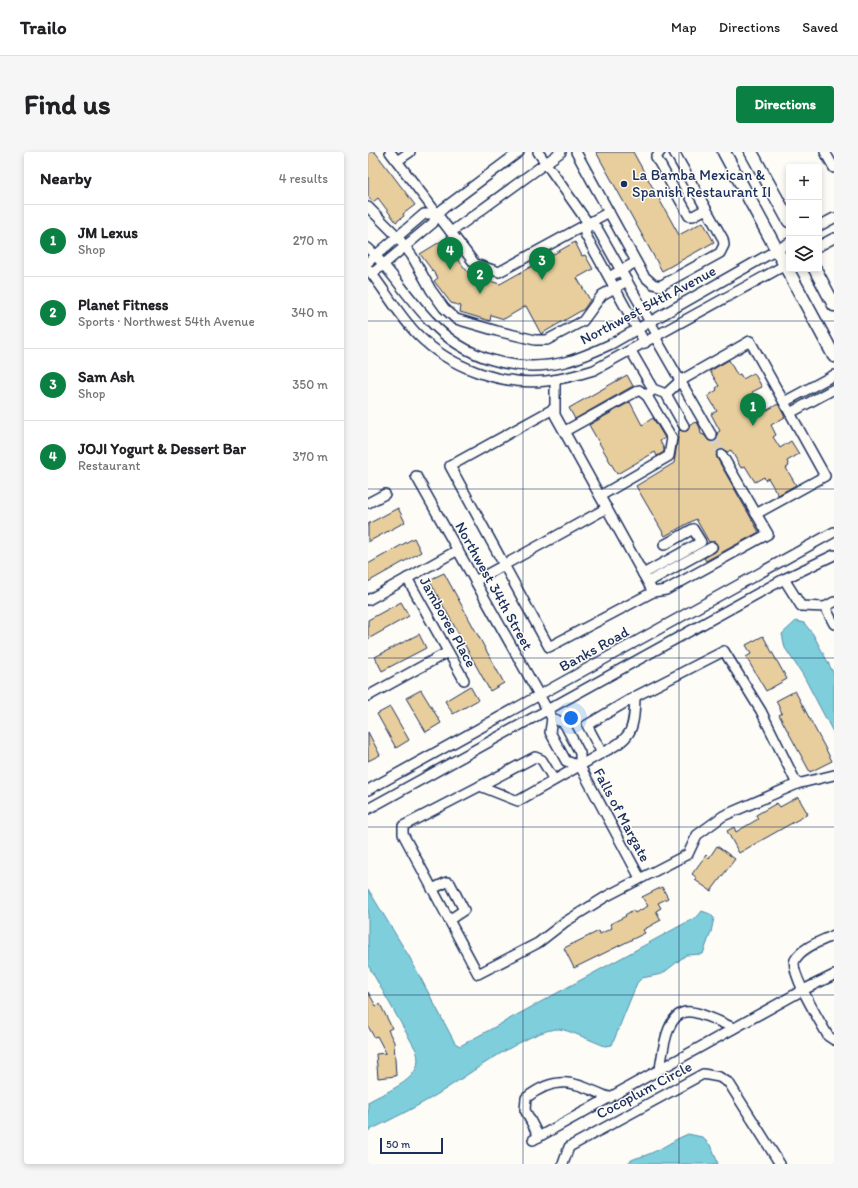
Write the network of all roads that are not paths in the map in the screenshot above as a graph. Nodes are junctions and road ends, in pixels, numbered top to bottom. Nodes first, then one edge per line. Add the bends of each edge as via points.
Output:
1 (390, 152) edge
2 (410, 152) edge
3 (519, 152) edge
4 (538, 152) edge
5 (561, 152) edge
6 (576, 152) edge
7 (660, 152) edge
8 (674, 152) edge
9 (724, 152) edge
10 (751, 152) edge
11 (826, 152) edge
12 (397, 162) junction
13 (546, 163) junction
14 (834, 168) edge
15 (368, 207) edge
16 (706, 209) junction
17 (609, 212) junction
18 (437, 214) junction
19 (786, 216) edge
20 (834, 218) edge
21 (588, 223) junction
22 (822, 224) edge
23 (451, 232) junction
24 (397, 236) junction
25 (834, 238) edge
26 (822, 244) edge
27 (786, 245) edge
28 (405, 246) junction
29 (368, 248) edge
30 (777, 250) junction
31 (376, 255) junction
32 (368, 262) edge
33 (636, 262) junction
34 (786, 263) edge
35 (383, 264) junction
36 (786, 265) edge
37 (621, 270) junction
38 (370, 271) edge
39 (791, 272) edge
40 (817, 272) edge
41 (609, 277) junction
42 (627, 281) junction
43 (615, 288) junction
44 (834, 305) edge
45 (650, 321) junction
46 (637, 329) junction
47 (657, 337) junction
48 (645, 343) junction
49 (631, 351) junction
50 (834, 356) edge
51 (834, 375) edge
52 (555, 380) junction
53 (680, 381) junction
54 (834, 389) edge
55 (650, 392) junction
56 (666, 394) junction
57 (784, 402) junction
58 (555, 408) junction
59 (790, 413) junction
60 (684, 426) dead end
61 (565, 431) junction
62 (712, 436) tunnel mouth
63 (722, 455) tunnel mouth
64 (416, 476) dead end
65 (385, 494) dead end
66 (600, 496) junction
67 (368, 503) edge
68 (607, 508) junction
69 (756, 514) junction
70 (834, 532) edge
71 (664, 546) dead end
72 (712, 547) dead end
73 (458, 550) junction
74 (834, 555) edge
75 (504, 564) junction
76 (643, 574) junction
77 (407, 578) junction
78 (784, 579) junction
79 (475, 581) junction
80 (648, 582) junction
81 (653, 592) junction
82 (368, 600) edge
83 (834, 602) edge
84 (825, 607) junction
85 (834, 624) edge
86 (448, 652) junction
87 (464, 680) dead end
88 (540, 695) junction
89 (368, 696) edge
90 (635, 697) junction
91 (550, 714) junction
92 (602, 752) junction
93 (580, 766) junction
94 (834, 775) edge
95 (554, 780) junction
96 (798, 784) junction
97 (480, 786) junction
98 (368, 790) edge
99 (368, 810) edge
100 (640, 878) junction
101 (432, 889) junction
102 (449, 920) junction
103 (834, 935) edge
104 (834, 975) edge
105 (803, 990) junction
106 (734, 1028) junction
107 (834, 1040) edge
108 (660, 1069) junction
109 (610, 1098) junction
110 (563, 1164) edge
111 (780, 1164) edge

1 - 12 street
2 - 12 street
3 - 18 street
4 - 13 street
5 - 13 street
6 - 17 street
7 - 16 street via 656,157 690,216
8 - 16 street
9 - 30 main road
10 - 19 main road
11 - 14 street
12 - 18 street
13 - 21 street
13 - 23 street
15 - 24 street
16 - 33 street via 723,239 724,245 720,253 660,286 653,284 644,276
17 - 21 street
17 - 33 street
18 - 23 street
18 - 24 street via 424,214
18 - 28 street via 433,223
20 - 22 street
21 - 23 street via 499,272 475,264
21 - 37 street via 597,228
21 - 41 street via 585,234
24 - 28 street
24 - 31 street
25 - 26 street
27 - 30 street, Northwest 54th Avenue
28 - 35 street
28 - 43 street via 431,290 456,319 535,340 547,340 582,321 598,300
29 - 31 street, Northwest 54th Avenue
30 - 34 main road
30 - 45 street, Northwest 54th Avenue
31 - 32 street
31 - 35 street, Northwest 54th Avenue
33 - 37 street
35 - 38 street
35 - 46 street, Northwest 54th Avenue via 430,321 450,340 471,353 493,361 524,366 566,362 587,355
36 - 47 street, Northwest 54th Avenue
37 - 41 street
37 - 42 street
38 - 52 street, Northwest 54th Avenue via 418,334 440,353 465,367 487,375 514,381
39 - 50 main road
40 - 44 main road
41 - 43 street
42 - 43 street
42 - 45 street
43 - 46 street
45 - 46 street, Northwest 54th Avenue
45 - 47 street
46 - 48 street
47 - 48 street, Northwest 54th Avenue
47 - 53 street
48 - 49 street, Northwest 54th Avenue
49 - 52 street, Northwest 54th Avenue via 594,370
49 - 55 street
51 - 57 street
52 - 58 street
53 - 56 street
53 - 57 street via 750,341
53 - 62 street
54 - 59 street
55 - 56 street
55 - 61 street via 639,390
55 - 66 street via 672,438 669,456
56 - 60 street
57 - 59 street
58 - 61 street
58 - 75 street via 450,466
59 - 69 street via 825,476
61 - 66 street
63 - 69 street
64 - 73 street, Northwest 34th Street
65 - 67 street
66 - 68 street
68 - 75 street
68 - 76 street
69 - 81 street via 768,534 666,590
70 - 88 street, Banks Road
71 - 76 street via 693,529 701,542
72 - 80 street
73 - 77 street
73 - 79 street, Northwest 34th Street
74 - 78 street, Banks Road
75 - 79 street
75 - 81 street via 549,647
76 - 80 street
77 - 82 street
77 - 86 street, Jamboree Place
78 - 84 street via 801,606
78 - 91 street, Banks Road
79 - 88 street, Northwest 34th Street
80 - 81 street
83 - 84 street
84 - 85 street
86 - 87 street, Jamboree Place
86 - 89 street
88 - 91 street, Northwest 34th Street
88 - 98 street, Banks Road
90 - 92 street via 632,730 619,744
90 - 92 street via 587,725
90 - 96 street via 724,651 761,711
91 - 93 street, Falls of Margate via 564,723 580,753
91 - 93 street, Falls of Margate via 550,732 566,761
91 - 99 street, Banks Road
92 - 93 street
93 - 95 street
93 - 100 street, Falls of Margate
94 - 96 street
95 - 97 street via 518,801
95 - 97 street via 542,760 535,757
96 - 100 street via 723,816 697,835 688,854
97 - 101 street via 403,826 403,834
100 - 102 street via 565,922 538,943 478,974
101 - 102 street
101 - 102 street via 450,883 464,910
103 - 105 street via 802,951 794,961 795,971
104 - 105 street
105 - 106 street
105 - 107 street via 828,1036
106 - 108 street
106 - 108 street via 691,1012 681,1013 674,1018 669,1028
108 - 109 street
109 - 109 street via 583,1086 561,1082 549,1084 526,1098 525,1110 536,1139
110 - 111 street, Cocoplum Circle via 569,1147 703,1074 719,1077 729,1083

